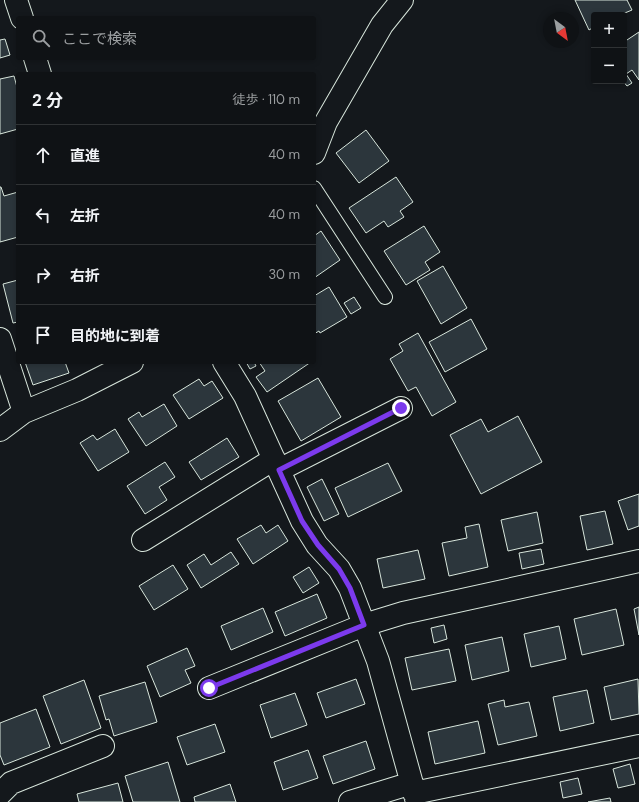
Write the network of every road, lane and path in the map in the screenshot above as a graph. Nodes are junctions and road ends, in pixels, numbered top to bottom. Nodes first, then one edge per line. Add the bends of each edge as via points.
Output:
1 (16, 0) edge
2 (402, 0) edge
3 (21, 16) edge
4 (36, 60) edge
5 (39, 72) edge
6 (316, 148) edge
7 (316, 191) edge
8 (385, 297) dead end
9 (0, 339) edge
10 (128, 364) edge
11 (225, 364) edge
12 (401, 408) dead end
13 (24, 412) junction
14 (0, 430) edge
15 (277, 465) junction
16 (143, 540) dead end
17 (639, 560) edge
18 (364, 625) junction
19 (209, 688) dead end
20 (103, 746) dead end
21 (639, 746) edge
22 (414, 793) edge
23 (0, 794) edge
24 (350, 802) edge

1 - 3 street
2 - 6 street via 382,25 326,122
4 - 5 street
7 - 8 lane
9 - 13 street
10 - 13 street via 77,390
11 - 15 street via 245,396
12 - 15 street
13 - 14 street
15 - 16 street
15 - 18 street via 302,521 343,575
17 - 18 street via 403,613
18 - 19 street
18 - 22 street via 378,661
20 - 23 street via 10,783
21 - 22 street
22 - 24 street

